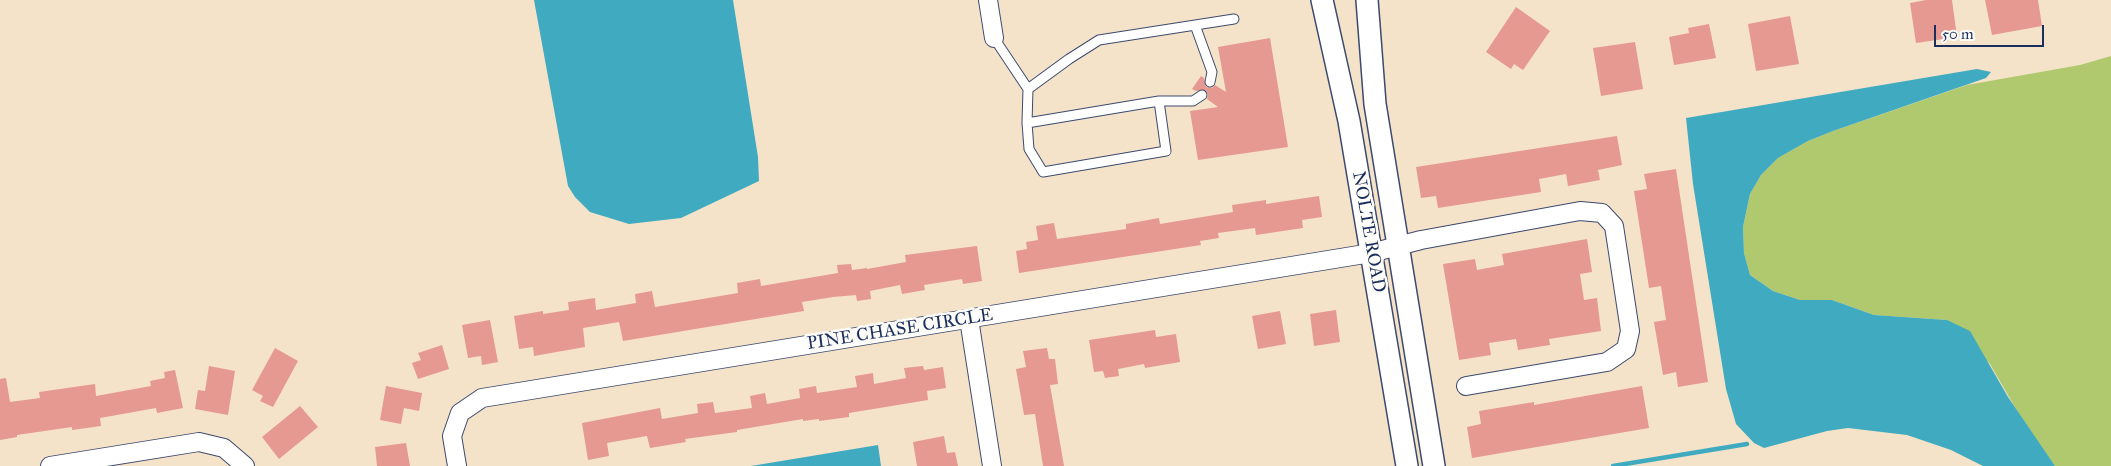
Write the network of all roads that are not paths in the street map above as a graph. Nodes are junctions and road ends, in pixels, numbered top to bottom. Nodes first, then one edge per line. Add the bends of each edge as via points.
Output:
1 (988, 0) edge
2 (1322, 0) edge
3 (1367, 0) edge
4 (1234, 19) dead end
5 (1195, 26) junction
6 (994, 38) joint
7 (1210, 82) dead end
8 (1028, 89) junction
9 (1202, 96) dead end
10 (1159, 101) junction
11 (1027, 123) junction
12 (1398, 246) junction
13 (1371, 253) junction
14 (969, 319) junction
15 (1466, 386) dead end
16 (50, 466) edge
17 (245, 466) edge
18 (457, 466) edge
19 (992, 466) edge
20 (1408, 466) edge
21 (1434, 466) edge

1 - 6 street
2 - 13 street, NOLTE ROAD via 1349,121
3 - 12 street, NOLTE ROAD via 1375,104
4 - 5 lane
5 - 7 lane via 1212,72
5 - 8 lane via 1099,40
6 - 8 lane
8 - 11 lane
9 - 10 lane via 1193,101
10 - 11 lane
10 - 11 lane via 1166,151 1043,172 1029,149
12 - 13 street, PINE CHASE CIRCLE
12 - 15 street, PINE CHASE CIRCLE via 1580,211 1602,213 1614,226 1630,331 1626,349 1607,362
12 - 21 street, NOLTE ROAD
13 - 14 street, PINE CHASE CIRCLE
13 - 20 street, NOLTE ROAD
14 - 18 street, PINE CHASE CIRCLE via 482,398 460,413 452,436
14 - 19 street
16 - 17 street via 199,442 224,448

